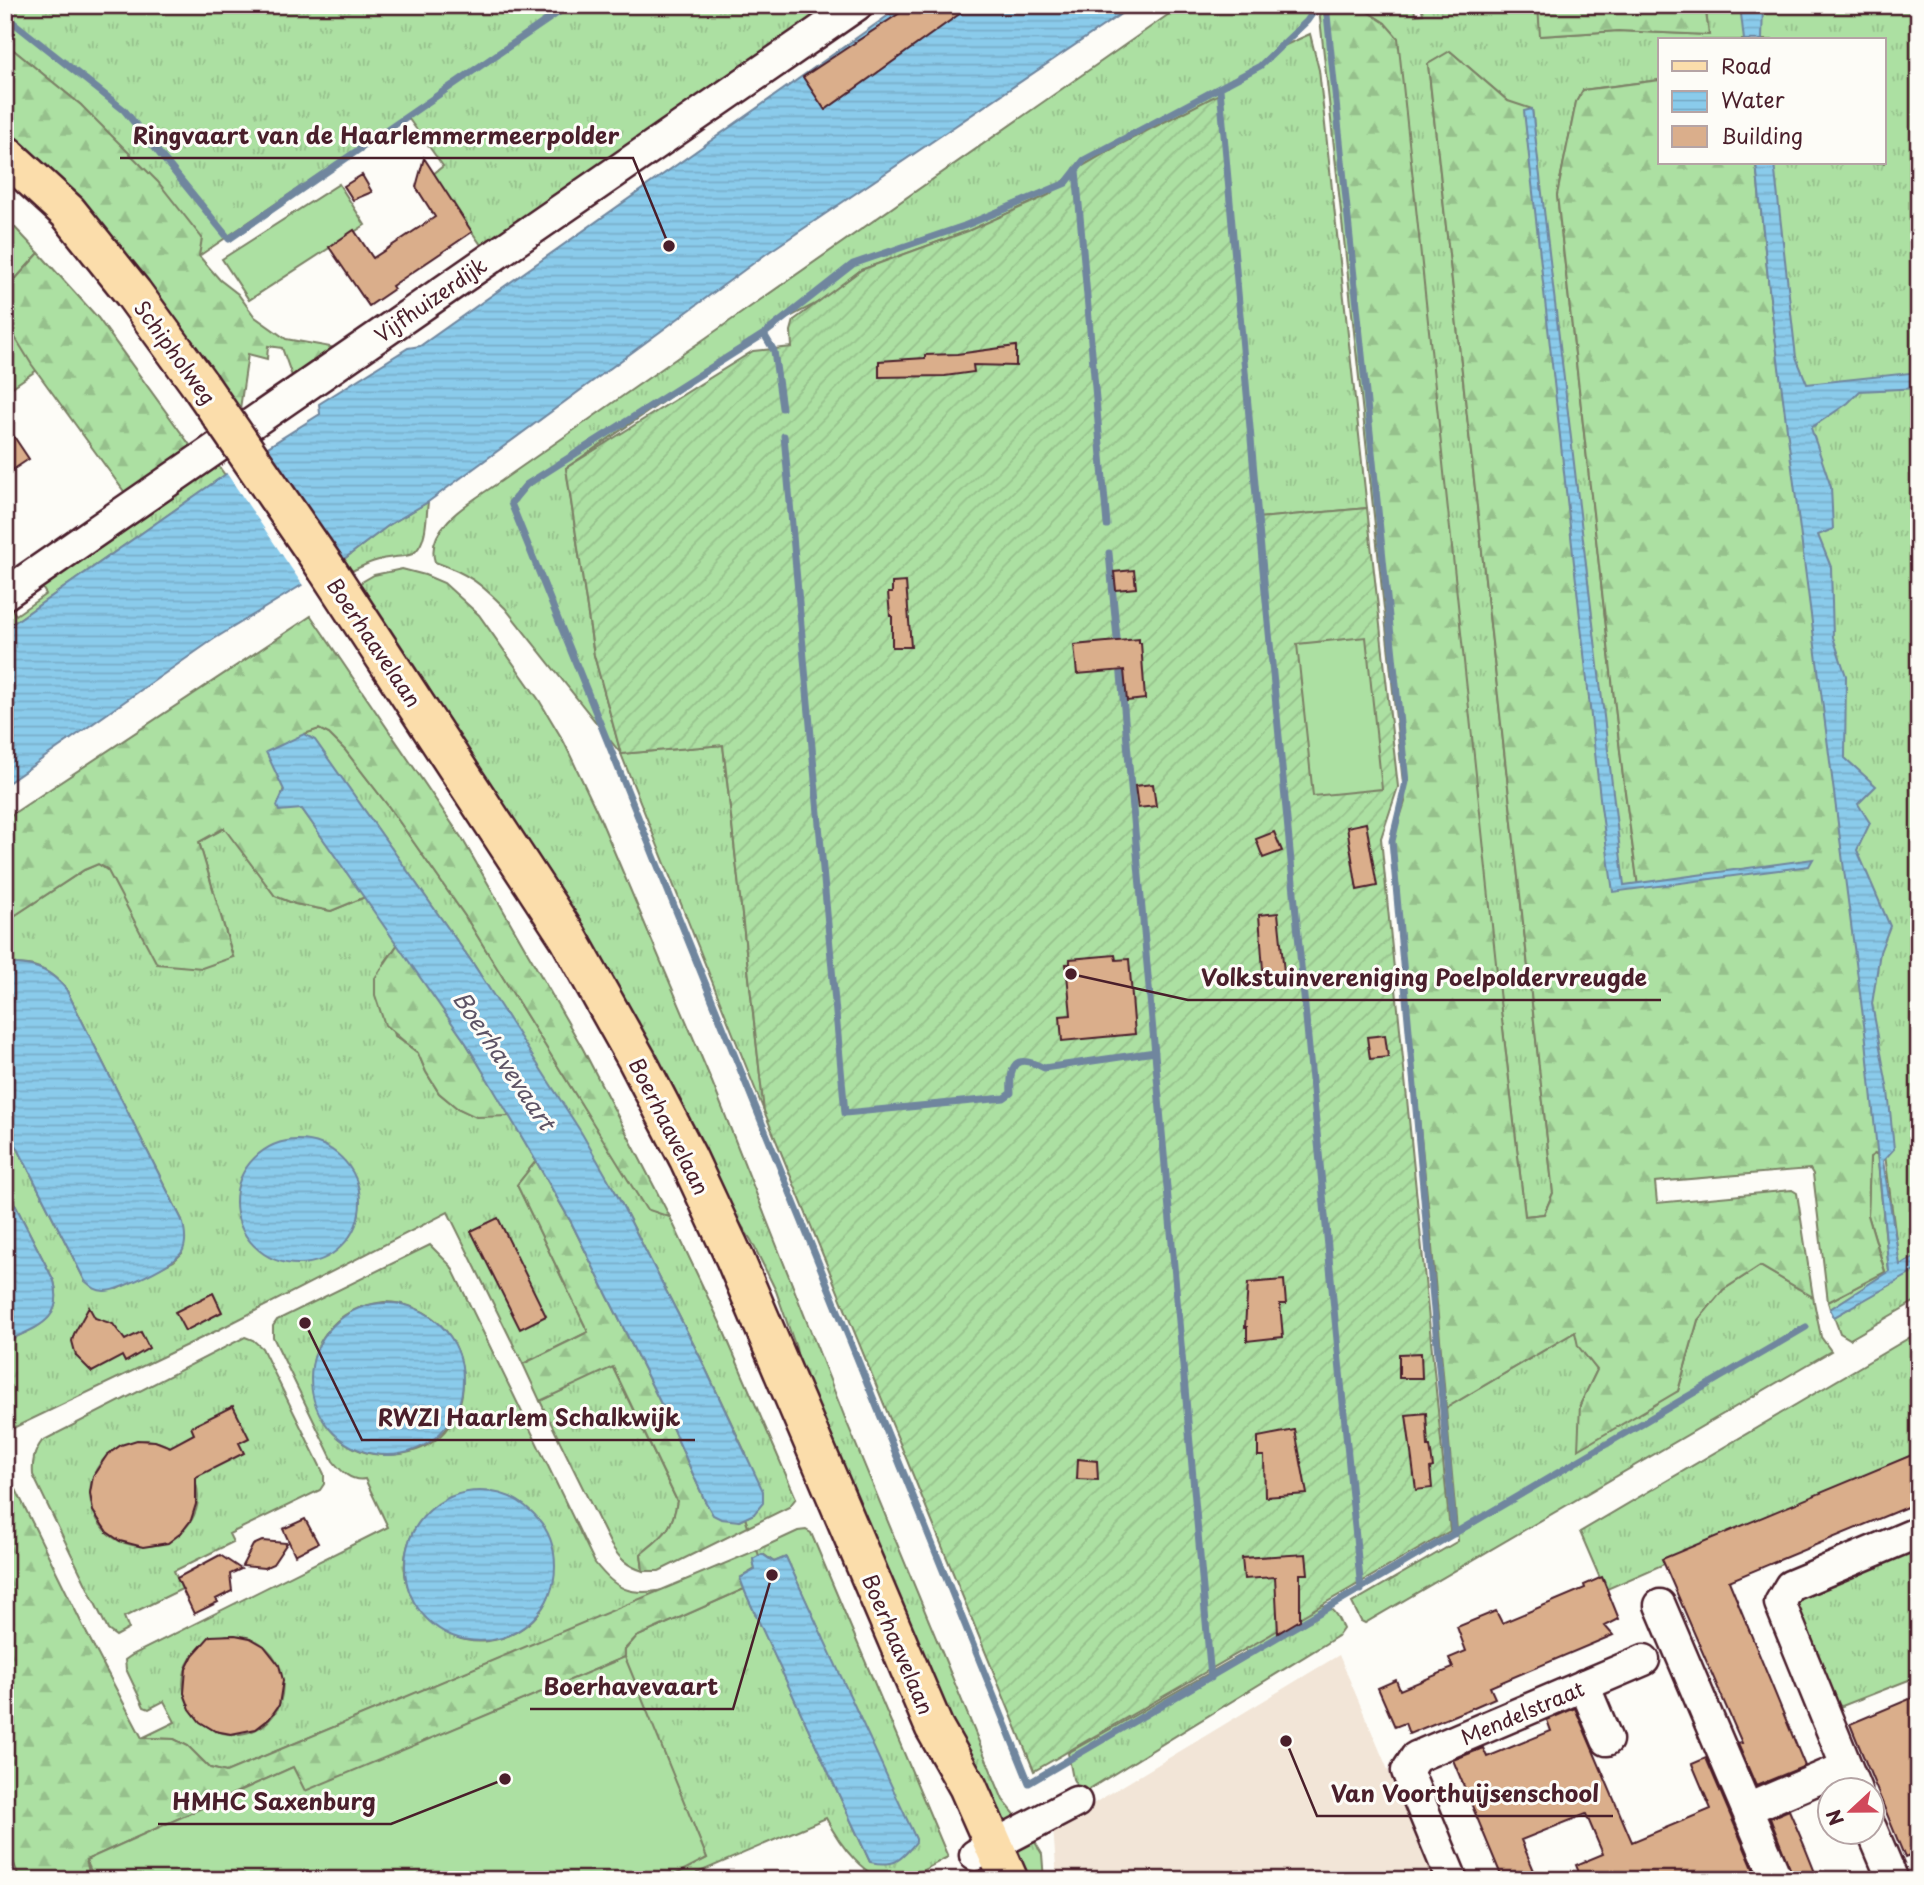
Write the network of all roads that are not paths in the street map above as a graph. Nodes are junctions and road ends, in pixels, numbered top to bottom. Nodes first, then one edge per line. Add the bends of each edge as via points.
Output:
1 (857, 5) edge
2 (5, 153) edge
3 (326, 568) joint
4 (5, 594) edge
5 (1919, 1532) edge
6 (1660, 1605) dead end
7 (1644, 1660) dead end
8 (1584, 1685) junction
9 (1607, 1740) dead end
10 (1850, 1776) edge
11 (1815, 1789) edge
12 (1076, 1802) dead end
13 (1747, 1809) junction
14 (1879, 1846) edge
15 (985, 1860) edge
16 (1009, 1880) edge
17 (1452, 1880) edge
18 (1777, 1880) edge
19 (1893, 1880) edge

1 - 4 street, Vijfhuizerdijk
2 - 3 main road, Schipholweg, bridge via 68,212 133,293
3 - 15 main road, Boerhaavelaan via 568,937 688,1158 934,1727 968,1787
5 - 10 street via 1790,1586 1780,1603
6 - 13 street
7 - 8 street, Mendelstraat
8 - 9 street
8 - 17 street, Mendelstraat via 1416,1757 1407,1771
11 - 13 street
12 - 15 street
13 - 18 street
14 - 19 street
15 - 16 main road, Boerhaavelaan

